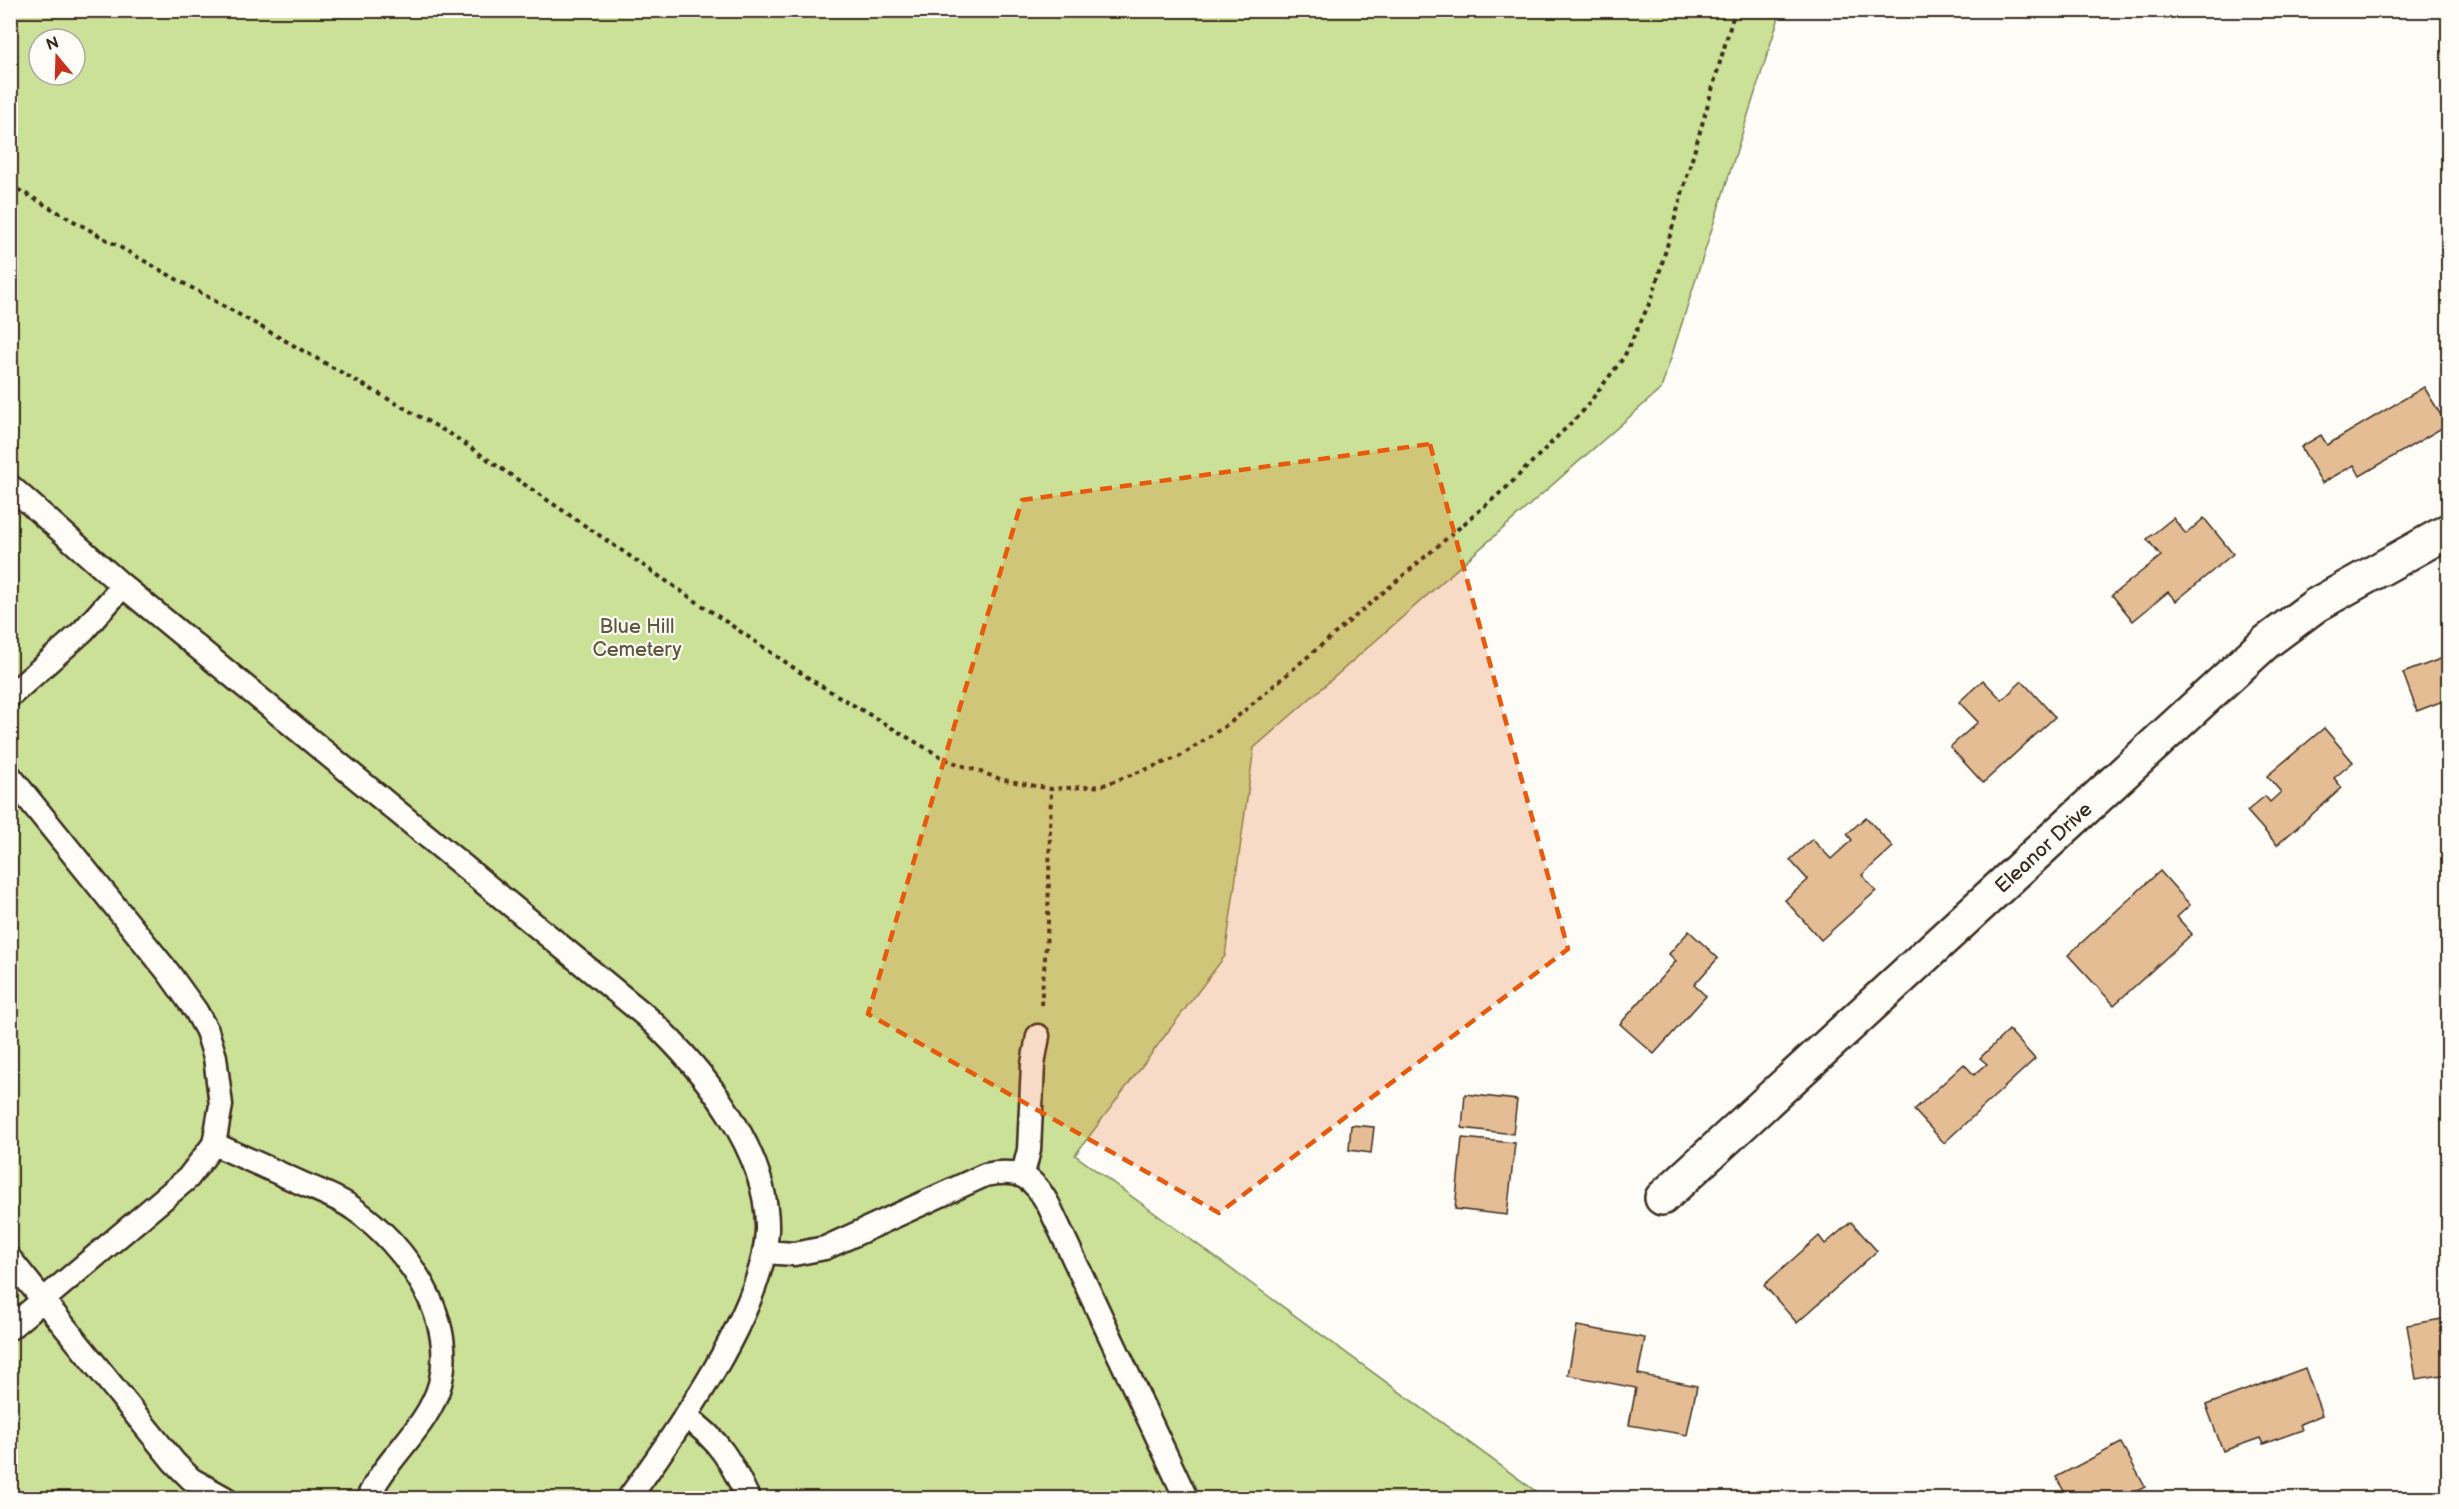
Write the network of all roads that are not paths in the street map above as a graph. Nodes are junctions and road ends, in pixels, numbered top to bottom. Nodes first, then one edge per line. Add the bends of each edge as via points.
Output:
1 (10, 486) edge
2 (2448, 531) edge
3 (123, 586) junction
4 (10, 696) edge
5 (10, 776) edge
6 (1038, 1036) road end
7 (214, 1144) junction
8 (1023, 1174) junction
9 (1662, 1198) dead end
10 (764, 1252) junction
11 (10, 1259) edge
12 (44, 1300) junction
13 (10, 1328) edge
14 (686, 1416) junction
15 (225, 1498) edge
16 (368, 1498) edge
17 (628, 1498) edge
18 (748, 1498) edge
19 (1185, 1498) edge

1 - 3 lane
2 - 9 street, Eleanor Drive via 2316,605 2265,644
3 - 4 lane via 82,631
3 - 10 lane via 670,1038 708,1083 748,1151 763,1194
5 - 7 lane via 196,1011 207,1031 219,1081 221,1104
6 - 8 lane via 1029,1150
7 - 12 lane via 188,1178
7 - 16 lane via 353,1208 387,1238 430,1300 442,1342 440,1383 425,1416 384,1468
8 - 10 lane via 985,1175 825,1248 794,1254
8 - 19 lane via 1049,1206
10 - 14 lane via 749,1300
11 - 12 lane
12 - 13 lane
12 - 15 lane via 174,1462 191,1479
14 - 17 lane
14 - 18 lane via 723,1449

